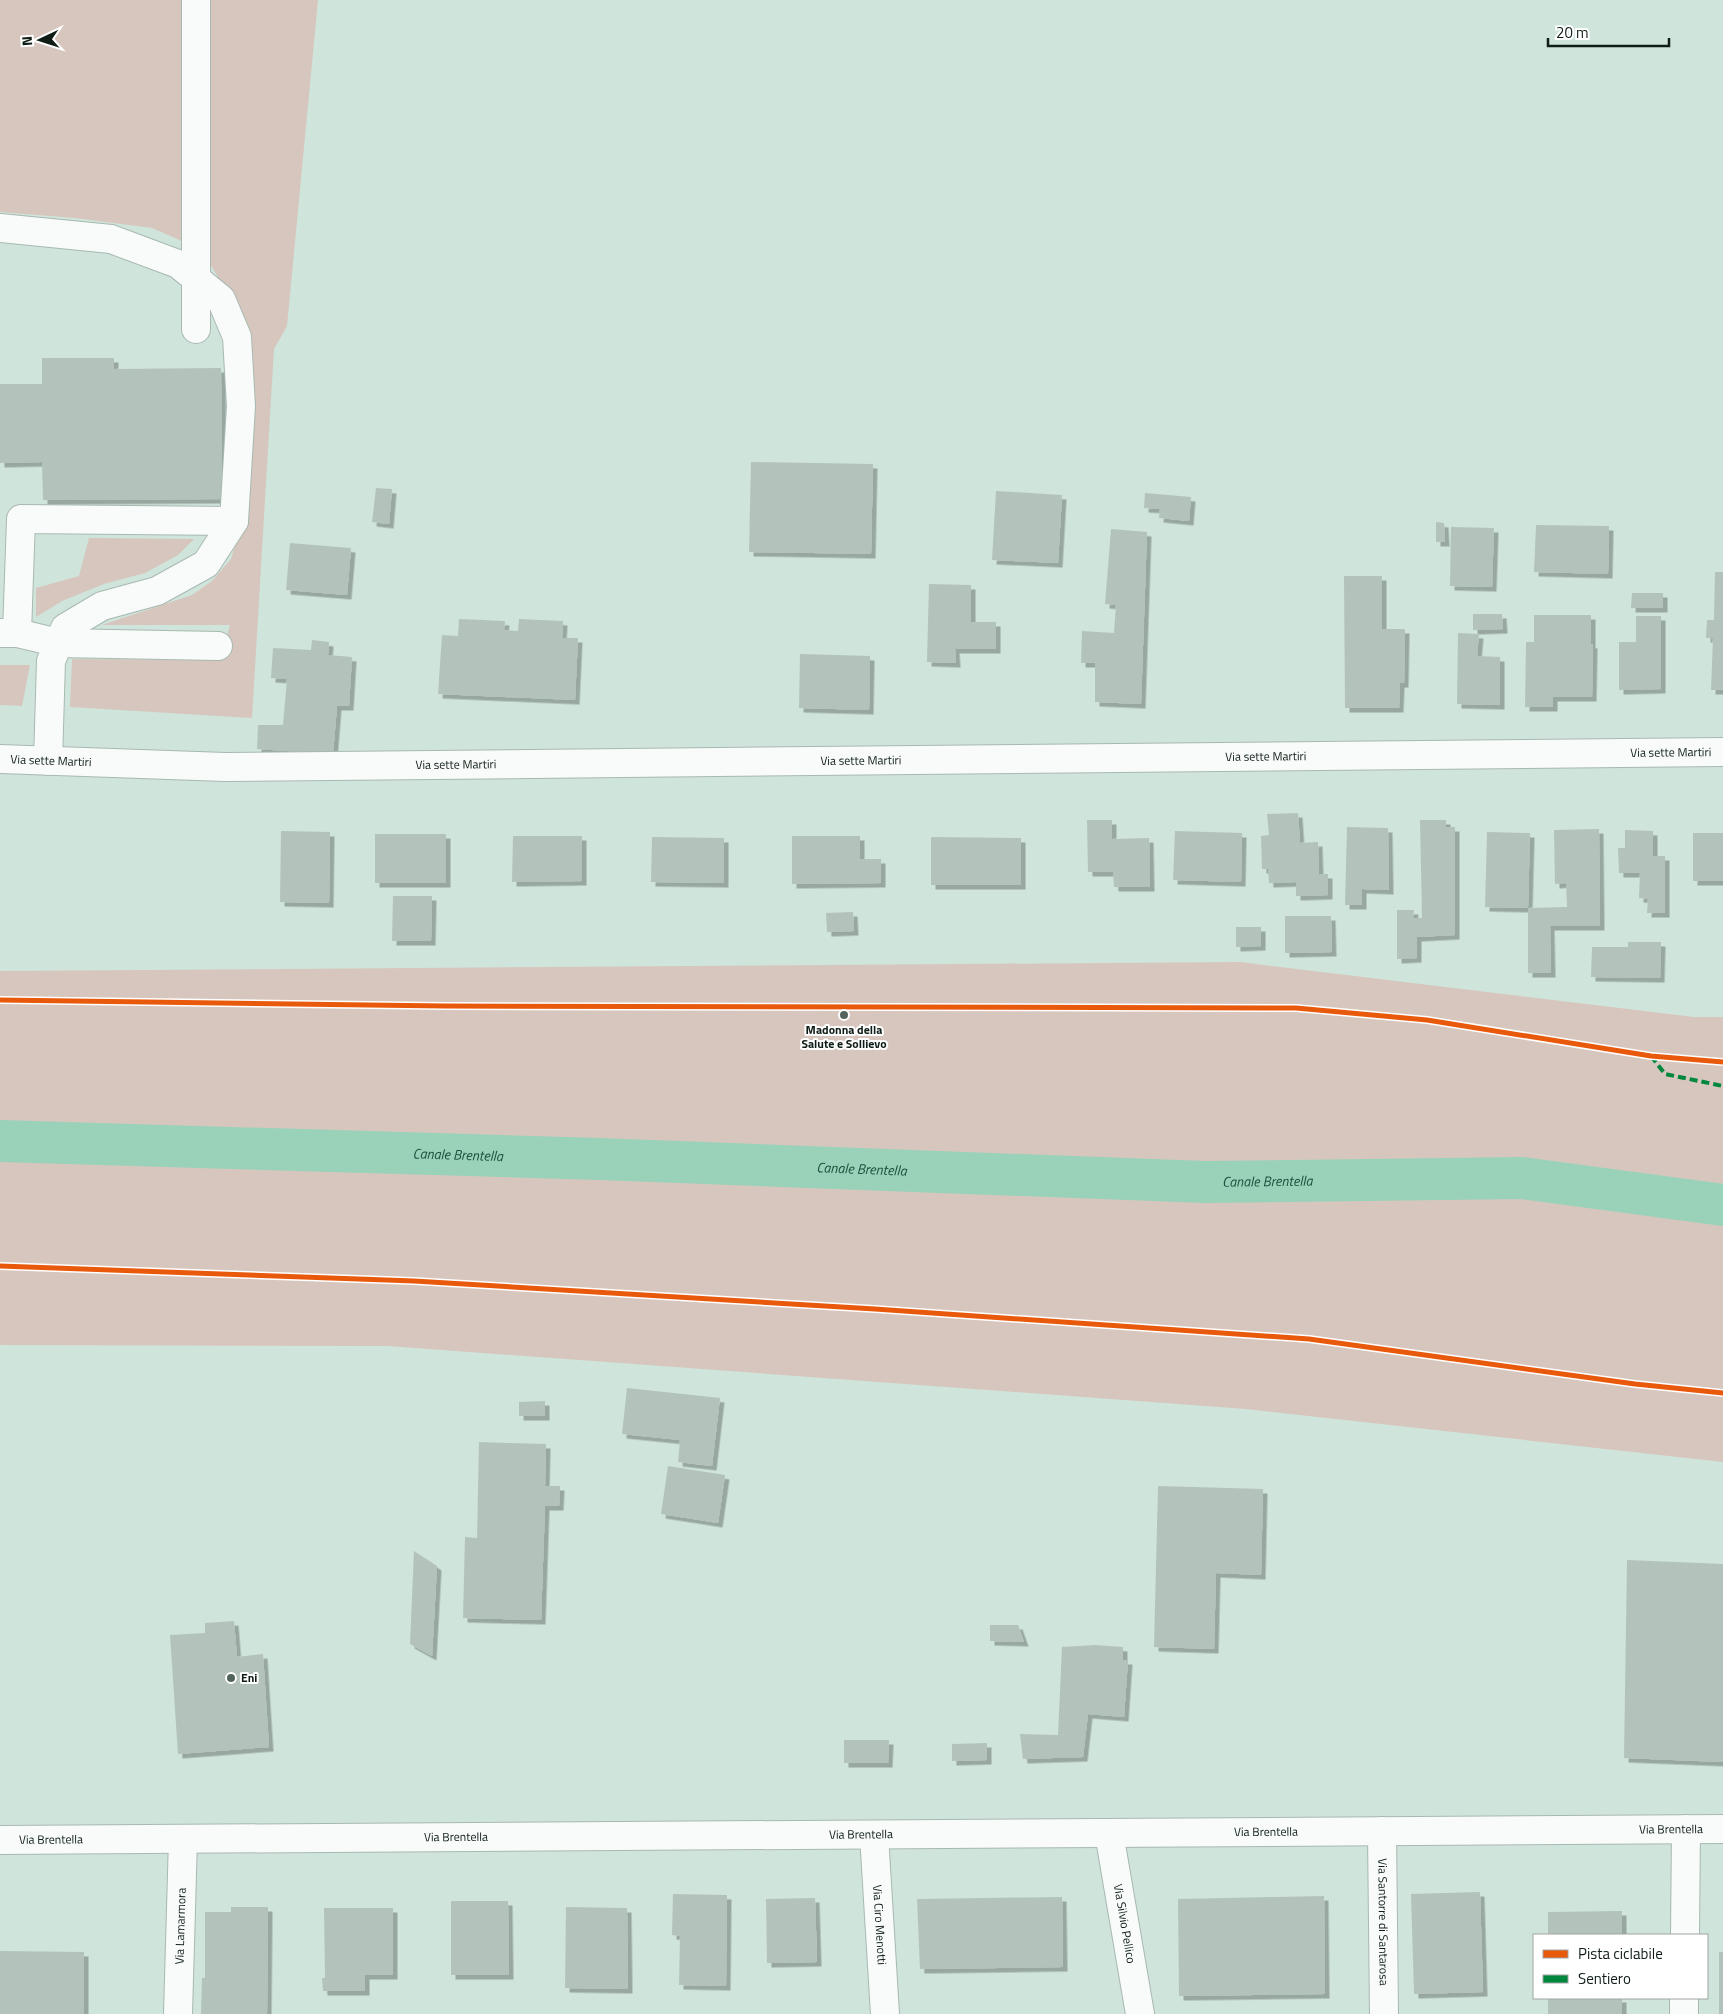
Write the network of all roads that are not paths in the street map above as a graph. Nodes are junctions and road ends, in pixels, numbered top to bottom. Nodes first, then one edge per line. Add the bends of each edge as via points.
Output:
1 (196, 0) edge
2 (0, 228) edge
3 (195, 278) junction
4 (196, 329) dead end
5 (234, 521) junction
6 (9, 633) edge
7 (59, 643) junction
8 (218, 646) dead end
9 (1723, 752) edge
10 (0, 759) edge
11 (48, 761) junction
12 (1686, 1829) junction
13 (1723, 1829) edge
14 (1382, 1831) junction
15 (1109, 1833) junction
16 (874, 1835) junction
17 (182, 1839) junction
18 (0, 1840) edge
19 (1685, 1934) edge
20 (1684, 1999) edge
21 (178, 2014) edge
22 (885, 2014) edge
23 (1140, 2014) edge
24 (1384, 2014) edge
25 (1684, 2014) edge

1 - 3 main road
2 - 3 main road via 111,239 178,264
3 - 4 main road
3 - 5 main road via 221,299 237,337 241,406
5 - 6 main road via 22,520
5 - 7 main road via 206,564 157,591 102,606 66,628
6 - 7 main road
7 - 8 main road
7 - 11 main road via 51,661
9 - 11 main road, Via sette Martiri via 225,767
10 - 11 main road, Via sette Martiri
12 - 13 main road, Via Brentella
12 - 14 main road, Via Brentella
12 - 19 main road
14 - 15 main road, Via Brentella
14 - 24 main road, Via Santorre di Santarosa
15 - 16 main road, Via Brentella
15 - 23 main road, Via Silvio Pellico
16 - 17 main road, Via Brentella
16 - 22 main road, Via Ciro Menotti
17 - 18 main road, Via Brentella
17 - 21 main road, Via Lamarmora
20 - 25 main road

